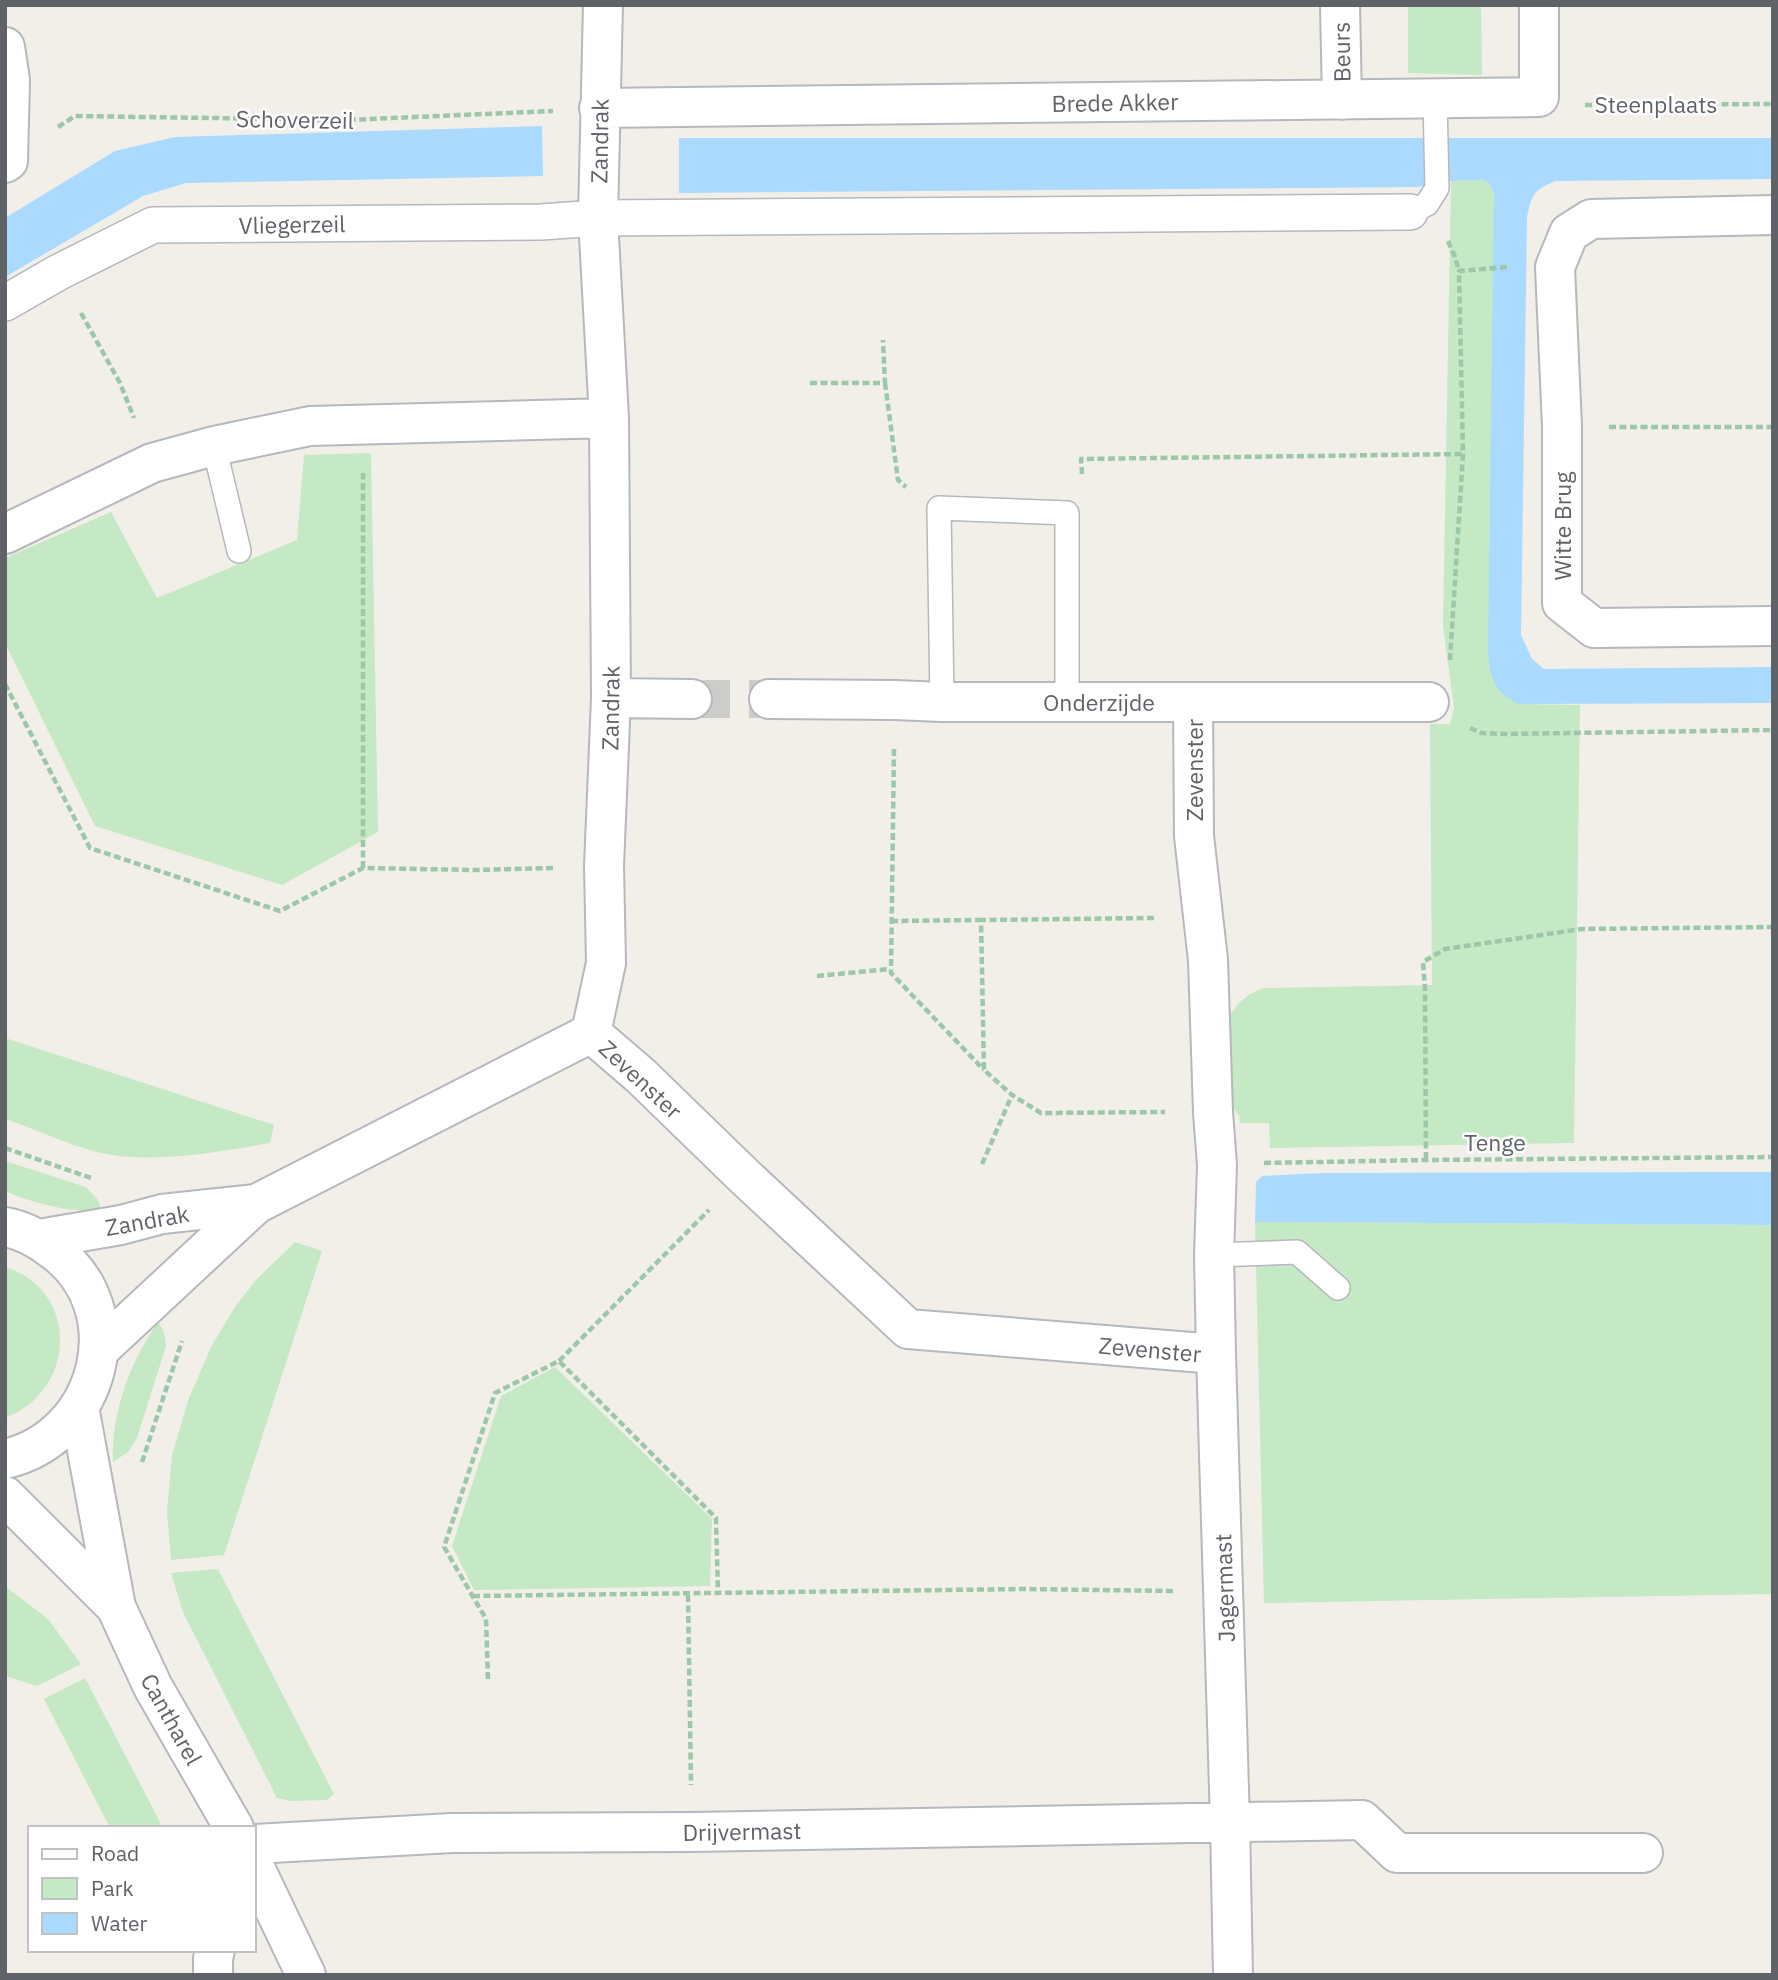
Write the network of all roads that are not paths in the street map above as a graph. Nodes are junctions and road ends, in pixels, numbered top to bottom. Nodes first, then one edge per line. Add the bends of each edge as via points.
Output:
1 (603, 5) edge
2 (1340, 5) edge
3 (1539, 5) edge
4 (5, 47) edge
5 (1342, 100) junction
6 (600, 108) junction
7 (1435, 112) junction
8 (7, 162) edge
9 (1410, 212) joint
10 (1773, 215) edge
11 (598, 219) junction
12 (5, 303) edge
13 (609, 418) junction
14 (214, 446) junction
15 (5, 534) edge
16 (239, 551) dead end
17 (1773, 626) edge
18 (611, 698) junction
19 (692, 699) tunnel mouth
20 (769, 699) tunnel mouth
21 (942, 702) junction
22 (1068, 702) junction
23 (1193, 702) junction
24 (1438, 702) road end
25 (591, 1033) junction
26 (256, 1204) junction
27 (22, 1233) edge
28 (1214, 1255) junction
29 (1338, 1288) dead end
30 (99, 1350) junction
31 (1216, 1354) junction
32 (79, 1407) junction
33 (5, 1459) edge
34 (5, 1496) edge
35 (116, 1607) junction
36 (1230, 1823) junction
37 (233, 1826) edge
38 (256, 1844) edge
39 (1643, 1853) dead end
40 (256, 1870) edge
41 (215, 1952) edge
42 (213, 1975) edge
43 (306, 1975) edge
44 (1233, 1975) edge

1 - 6 street, Zandrak
2 - 5 street, Beurs
3 - 7 street, Brede Akker via 1539,97
4 - 8 street via 10,80
5 - 6 street, Brede Akker
5 - 7 street, Brede Akker
6 - 11 street, Zandrak
7 - 9 lane via 1437,188 1427,204
9 - 11 street
10 - 17 street, Witte Brug via 1591,219 1569,233 1555,267 1562,427 1562,603 1594,628
11 - 12 street, Vliegerzeil via 153,225
11 - 13 street, Zandrak
13 - 14 street via 310,426
13 - 18 street, Zandrak
14 - 15 street via 152,463
14 - 16 lane
18 - 19 street
18 - 25 street, Zandrak via 604,866 606,963
20 - 21 street, Onderzijde
21 - 22 street, Onderzijde
21 - 22 lane via 939,508 1067,513
22 - 23 street, Onderzijde
23 - 24 street, Onderzijde
23 - 28 street, Zevenster via 1194,836 1208,960 1217,1165
25 - 26 street, Zandrak
25 - 31 street, Zevenster via 908,1329
26 - 27 street, Zandrak via 162,1214 121,1225
26 - 30 street, Zandrak
27 - 30 street via 61,1255 78,1275 97,1323
28 - 29 lane via 1297,1252
28 - 31 street, Zevenster
30 - 32 street via 89,1390
31 - 36 street, Jagermast
32 - 33 street via 51,1438
32 - 35 street, Cantharel
34 - 35 street, Cantharel
35 - 37 street, Cantharel via 153,1687
36 - 38 street, Drijvermast via 452,1833
36 - 39 street via 1362,1821 1397,1853
36 - 44 street, Jagermast
40 - 43 street
41 - 42 street

